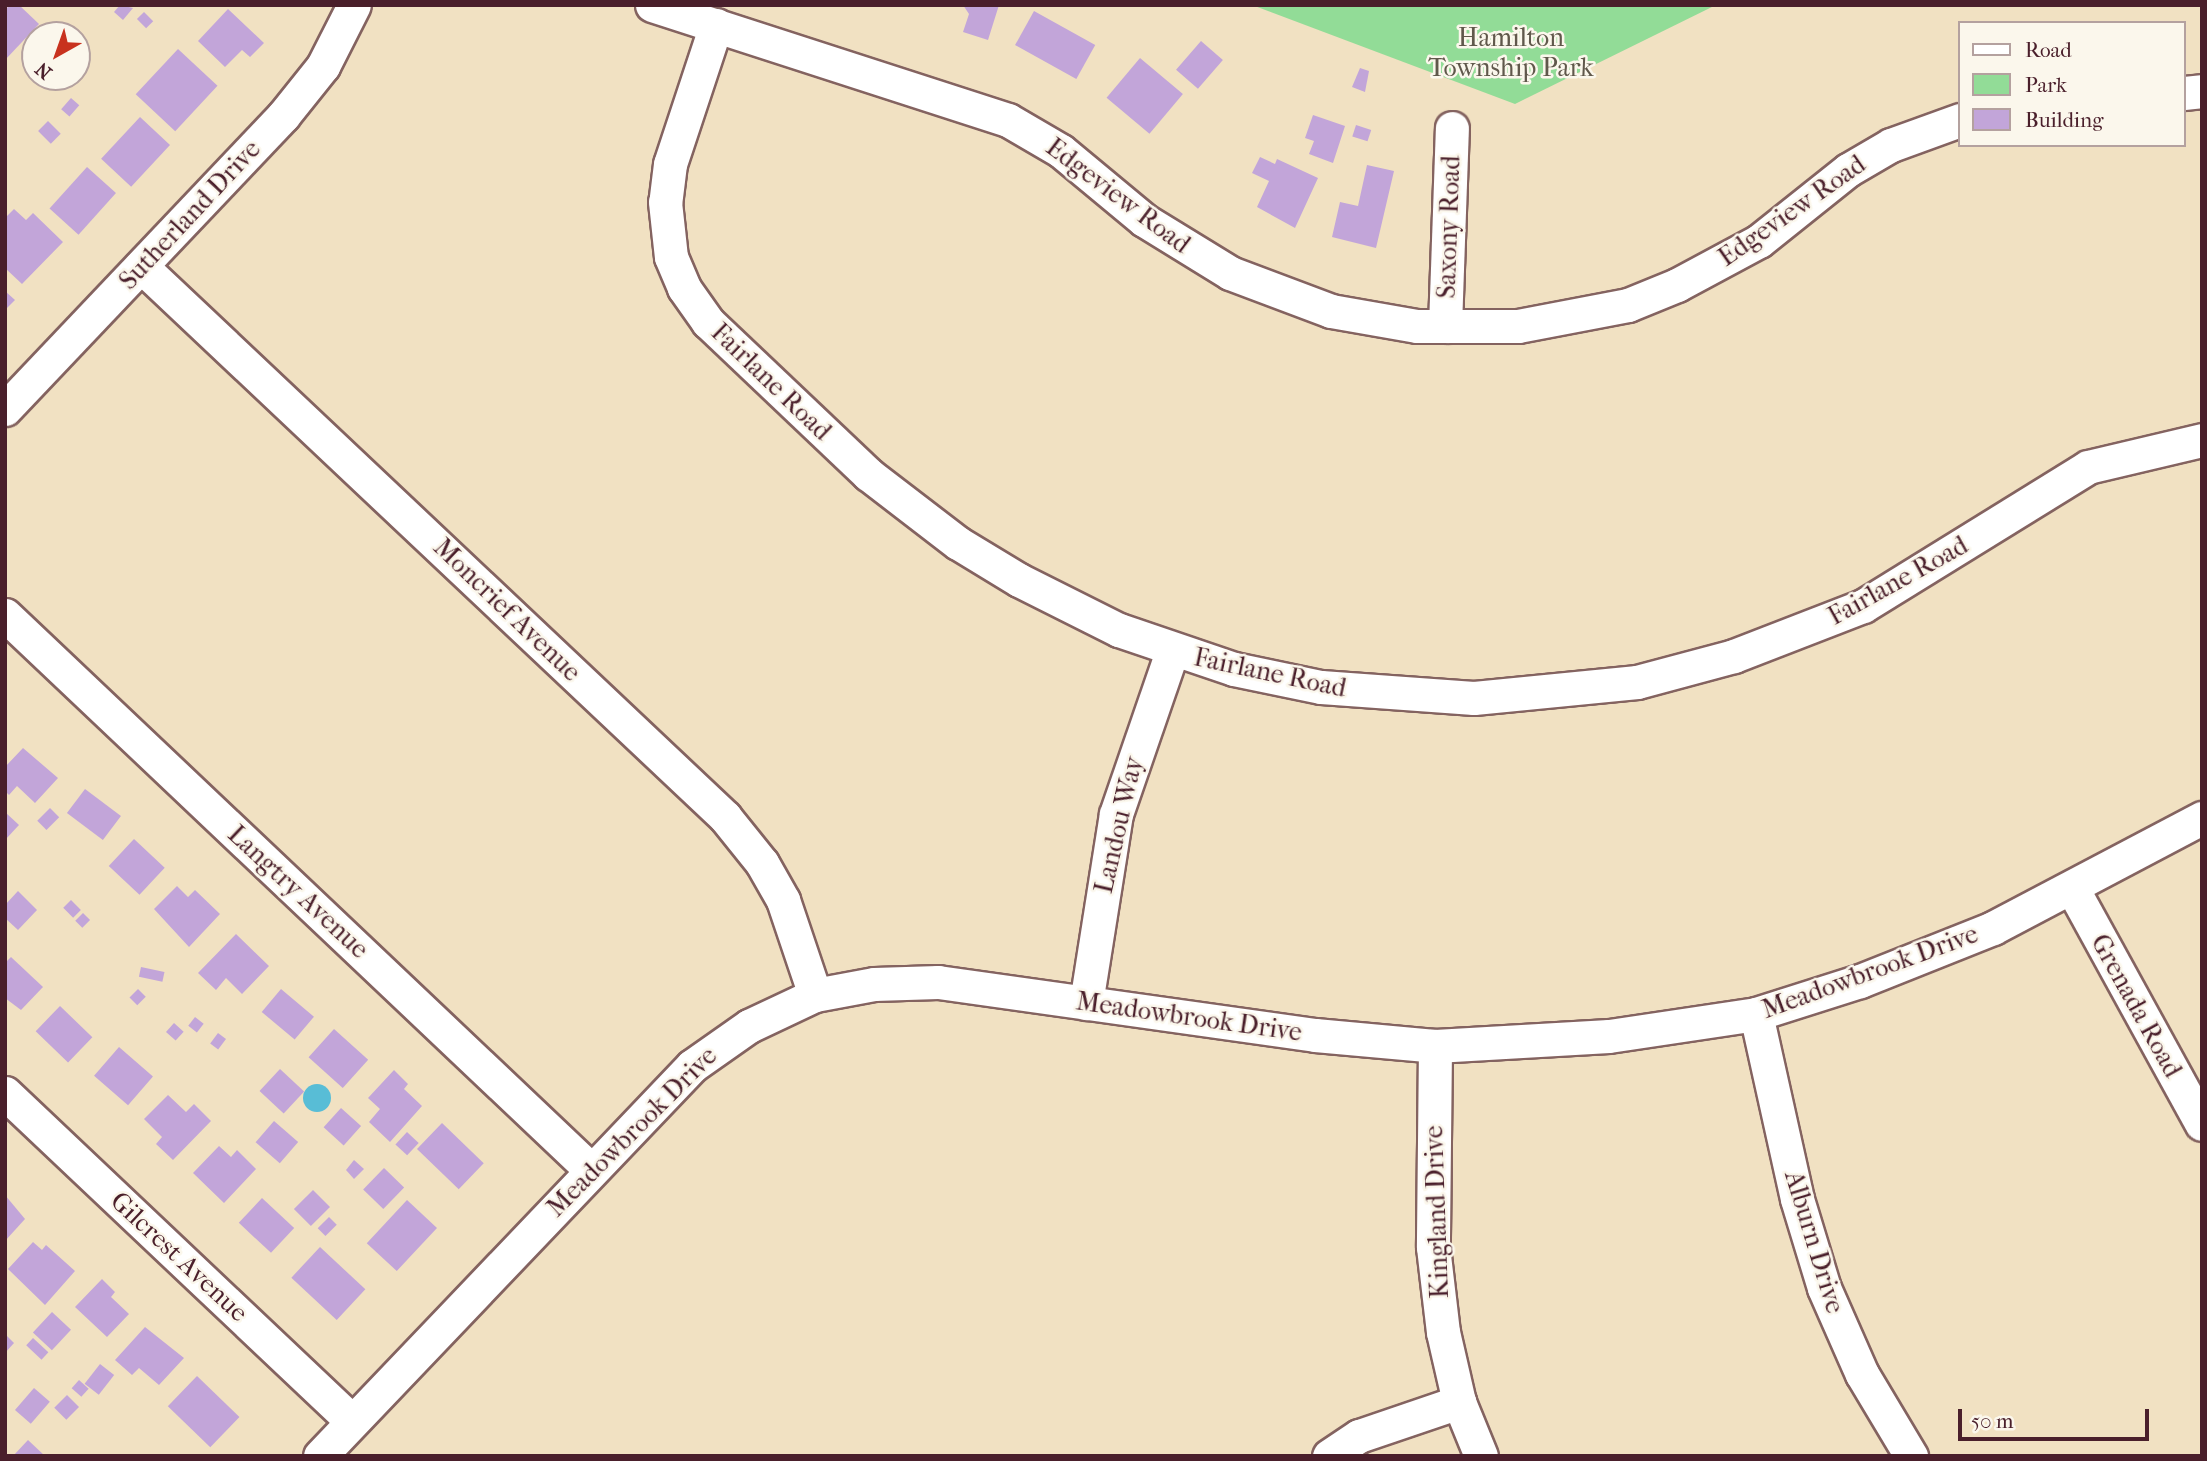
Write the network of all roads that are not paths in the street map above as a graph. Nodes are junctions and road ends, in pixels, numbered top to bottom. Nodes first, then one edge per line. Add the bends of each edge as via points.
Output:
1 (354, 5) edge
2 (652, 5) edge
3 (716, 25) junction
4 (1958, 121) edge
5 (1452, 128) dead end
6 (141, 266) junction
7 (1446, 326) junction
8 (5, 409) edge
9 (2202, 440) edge
10 (5, 615) edge
11 (1172, 651) junction
12 (2202, 818) edge
13 (2072, 888) junction
14 (815, 995) junction
15 (1086, 1003) junction
16 (1756, 1014) junction
17 (1435, 1046) junction
18 (5, 1093) edge
19 (2202, 1124) edge
20 (590, 1169) junction
21 (1459, 1402) junction
22 (352, 1421) junction
23 (320, 1456) edge
24 (1329, 1456) edge
25 (1481, 1456) edge
26 (1911, 1456) edge

1 - 6 street, Sutherland Drive via 323,66 283,116
2 - 3 street, Edgeview Road
3 - 7 street, Edgeview Road via 953,100 1028,129 1187,249 1276,293 1331,312
3 - 11 street, Fairlane Road via 670,164 665,202 671,257 696,307 868,474 958,543 1079,611
4 - 7 street, Edgeview Road via 1891,145 1848,170 1759,241 1677,285 1628,304 1555,322
5 - 7 street, Saxony Road
6 - 8 street, Sutherland Drive
6 - 14 street, Moncrief Avenue via 725,817 762,863 783,900
9 - 11 street, Fairlane Road via 2088,467 1863,606 1734,656 1637,682 1518,696 1388,695 1321,687
10 - 20 street, Langtry Avenue
11 - 15 street, Landou Way via 1116,814
12 - 13 street, Meadowbrook Drive
13 - 16 street, Meadowbrook Drive via 1936,952
13 - 19 street, Grenada Road
14 - 15 street, Meadowbrook Drive via 874,984 938,982
14 - 20 street, Meadowbrook Drive via 710,1051
15 - 17 street, Meadowbrook Drive via 1315,1035
16 - 17 street, Meadowbrook Drive via 1560,1042
16 - 26 street, Alburn Drive via 1797,1199 1824,1288 1862,1374
17 - 21 street, Kingland Drive via 1433,1247 1443,1332
18 - 22 street, Gilcrest Avenue
20 - 22 street, Meadowbrook Drive
21 - 24 street via 1359,1436
21 - 25 street, Kingland Drive
22 - 23 street, Meadowbrook Drive

